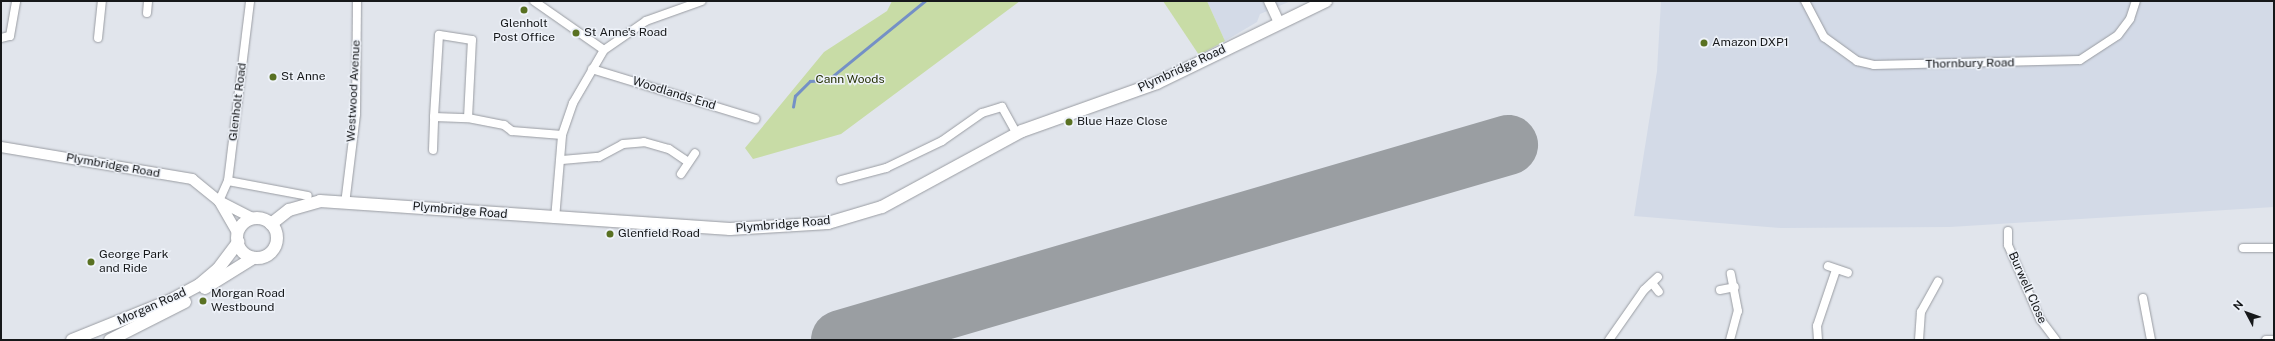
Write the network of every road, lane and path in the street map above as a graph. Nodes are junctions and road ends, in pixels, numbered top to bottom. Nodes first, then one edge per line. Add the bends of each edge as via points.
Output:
1 (16, 1) edge
2 (102, 1) edge
3 (148, 1) edge
4 (250, 1) edge
5 (357, 1) edge
6 (534, 1) edge
7 (702, 1) edge
8 (1270, 1) edge
9 (1326, 1) edge
10 (1805, 1) edge
11 (2136, 1) edge
12 (146, 13) dead end
13 (1279, 22) junction
14 (1, 38) edge
15 (98, 38) dead end
16 (604, 50) junction
17 (592, 69) junction
18 (434, 117) junction
19 (468, 118) junction
20 (756, 119) dead end
21 (1017, 134) junction
22 (562, 135) junction
23 (1, 147) edge
24 (433, 150) dead end
25 (695, 153) dead end
26 (562, 160) junction
27 (688, 162) junction
28 (681, 174) dead end
29 (840, 180) dead end
30 (228, 181) junction
31 (308, 196) dead end
32 (219, 201) junction
33 (345, 204) junction
34 (254, 219) junction
35 (555, 219) junction
36 (271, 224) junction
37 (2008, 231) dead end
38 (238, 238) junction
39 (2244, 248) dead end
40 (2274, 248) edge
41 (253, 258) junction
42 (1828, 266) dead end
43 (1836, 270) junction
44 (1848, 273) dead end
45 (1731, 274) dead end
46 (1938, 281) dead end
47 (1735, 287) junction
48 (1720, 290) dead end
49 (1659, 292) dead end
50 (2143, 298) dead end
51 (72, 340) edge
52 (110, 340) edge
53 (1609, 340) edge
54 (1730, 340) edge
55 (1818, 340) edge
56 (1919, 340) edge
57 (2056, 340) edge
58 (2151, 340) edge
59 (2266, 340) edge
60 (2274, 340) edge

1 - 14 street via 10,36
2 - 15 street
3 - 12 street
4 - 30 street, Glenholt Road
5 - 33 street, Westwood Avenue via 356,114
6 - 16 street
7 - 16 street via 646,22
8 - 13 street
9 - 13 main road, Plymbridge Road
10 - 11 street, Thornbury Road via 1824,37 1857,61 1882,65 2080,60 2118,35 2130,19
13 - 21 main road, Plymbridge Road via 1157,83
16 - 17 street
17 - 20 street, Woodlands End
17 - 22 street via 573,102
18 - 19 street
18 - 19 street via 439,35 472,40
18 - 24 street
19 - 22 street via 504,125 512,132
21 - 29 street via 1002,107 982,113 942,141 886,168
21 - 35 main road, Plymbridge Road via 882,207 828,222 730,229
22 - 26 street
23 - 32 street, Plymbridge Road via 192,179
25 - 27 street
26 - 27 street via 599,157 623,144 644,142 669,149
26 - 35 street
27 - 28 street
30 - 31 street
30 - 32 street, Glenholt Road
32 - 34 street, Plymbridge Road
32 - 38 street, Plymbridge Road
33 - 35 main road, Plymbridge Road
33 - 36 main road, Plymbridge Road via 320,201 289,210
34 - 36 main road, Plymbridge Road
34 - 38 main road via 246,222
36 - 41 main road via 277,237 272,251
37 - 57 street, Burwell Close via 2008,245 2040,319
38 - 41 main road, Plymbridge Road via 245,254
38 - 51 main road, Morgan Road via 218,269 199,285 169,301
39 - 40 street
41 - 52 main road, Morgan Road via 144,326
42 - 43 street
43 - 44 street
43 - 55 street via 1817,326
45 - 47 street
46 - 56 street via 1921,312
47 - 48 street
47 - 54 street via 1738,311
49 - 53 street via 1655,280
50 - 58 street
59 - 60 street

